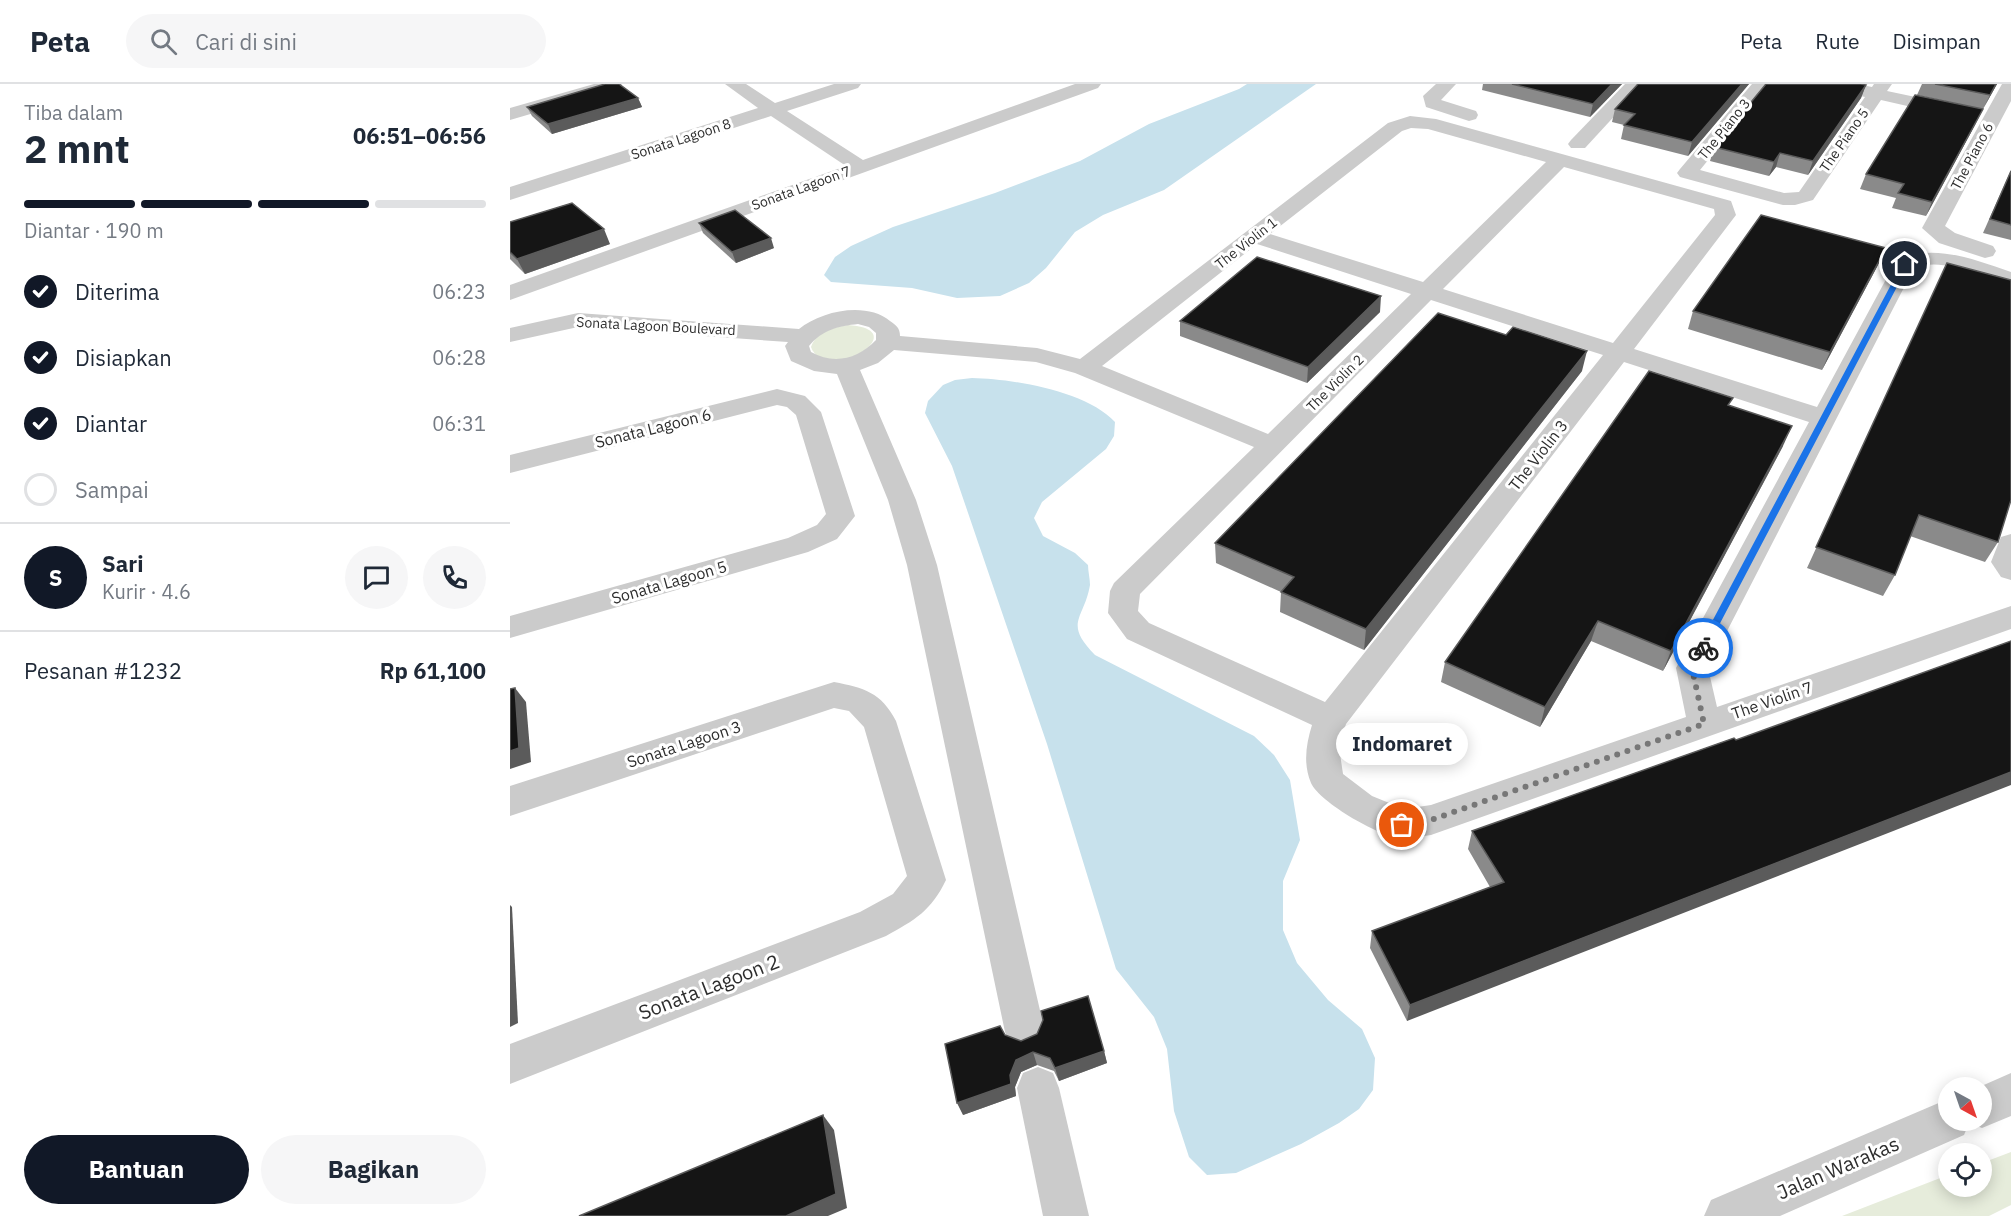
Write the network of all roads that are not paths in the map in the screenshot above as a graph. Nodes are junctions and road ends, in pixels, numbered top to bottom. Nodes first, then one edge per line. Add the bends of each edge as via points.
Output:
1 (613, 84) edge
2 (734, 84) edge
3 (852, 84) edge
4 (1092, 84) edge
5 (1447, 84) edge
6 (1635, 84) edge
7 (1761, 84) edge
8 (1832, 84) edge
9 (2011, 84) edge
10 (1880, 89) edge
11 (773, 109) junction
12 (510, 114) edge
13 (2001, 121) edge
14 (1533, 132) dead end
15 (1564, 147) junction
16 (1600, 150) dead end
17 (861, 167) junction
18 (1665, 167) dead end
19 (1687, 173) junction
20 (510, 194) edge
21 (1254, 236) junction
22 (2011, 257) edge
23 (2011, 279) edge
24 (1427, 291) junction
25 (510, 293) edge
26 (510, 300) edge
27 (578, 320) junction
28 (510, 335) edge
29 (803, 336) junction
30 (888, 342) junction
31 (1618, 352) junction
32 (846, 367) junction
33 (1084, 368) junction
34 (1824, 418) junction
35 (1272, 445) junction
36 (510, 464) edge
37 (827, 532) joint
38 (2011, 544) edge
39 (2011, 570) edge
40 (2011, 617) edge
41 (510, 627) edge
42 (1331, 719) junction
43 (1704, 724) junction
44 (510, 801) edge
45 (906, 906) joint
46 (1025, 1032) dead end
47 (510, 1064) edge
48 (1038, 1088) dead end
49 (2011, 1094) edge
50 (1992, 1103) edge
51 (1938, 1125) edge
52 (1066, 1216) edge
53 (1727, 1216) edge

1 - 12 street
2 - 11 street
3 - 11 street, Sonata Lagoon 8
4 - 17 street, Sonata Lagoon 7
5 - 14 street via 1432,96 1432,103
6 - 15 street, The Violin 2
7 - 19 street, The Piano 3
8 - 10 street
9 - 13 street, The Piano 6
10 - 13 street
10 - 19 street, The Piano 5 via 1806,196 1783,199
11 - 17 street
11 - 20 street, Sonata Lagoon 8
13 - 22 street, The Piano 6 via 1933,228 1966,246
15 - 16 street
15 - 21 street, The Violin 1 via 1410,122 1395,127
15 - 24 street, The Violin 2
15 - 31 street, The Violin 3 via 1725,205 1726,215
17 - 25 street, Sonata Lagoon 7
18 - 19 street
21 - 24 street
21 - 33 street, The Violin 1
23 - 34 street via 1934,257 1916,257 1905,264
24 - 31 street
24 - 35 street, The Violin 2
26 - 27 street
27 - 28 street, Sonata Lagoon Boulevard
27 - 29 street, Sonata Lagoon Boulevard
29 - 30 street via 818,325 860,317 883,326 888,331
29 - 32 street via 797,346 800,356 810,364
30 - 32 street via 865,361
30 - 33 street via 1037,355
31 - 34 street
31 - 42 street, The Violin 3
32 - 46 street via 902,500 922,565
33 - 35 street
34 - 43 street via 1692,668
35 - 42 street, The Violin 2 via 1125,591 1123,613 1138,631
36 - 37 street, Sonata Lagoon 6 via 777,397 796,401 808,412 841,516
37 - 41 street, Sonata Lagoon 5 via 798,545
38 - 39 street via 2006,562
40 - 43 street, The Violin 7
42 - 43 street, The Violin 7 via 1322,747 1327,781 1360,806 1402,825 1431,820
44 - 45 street, Sonata Lagoon 3 via 834,695 860,700 879,721 927,879
45 - 47 street, Sonata Lagoon 2 via 873,924
48 - 52 street
49 - 50 street
51 - 53 street, Jalan Warakas

